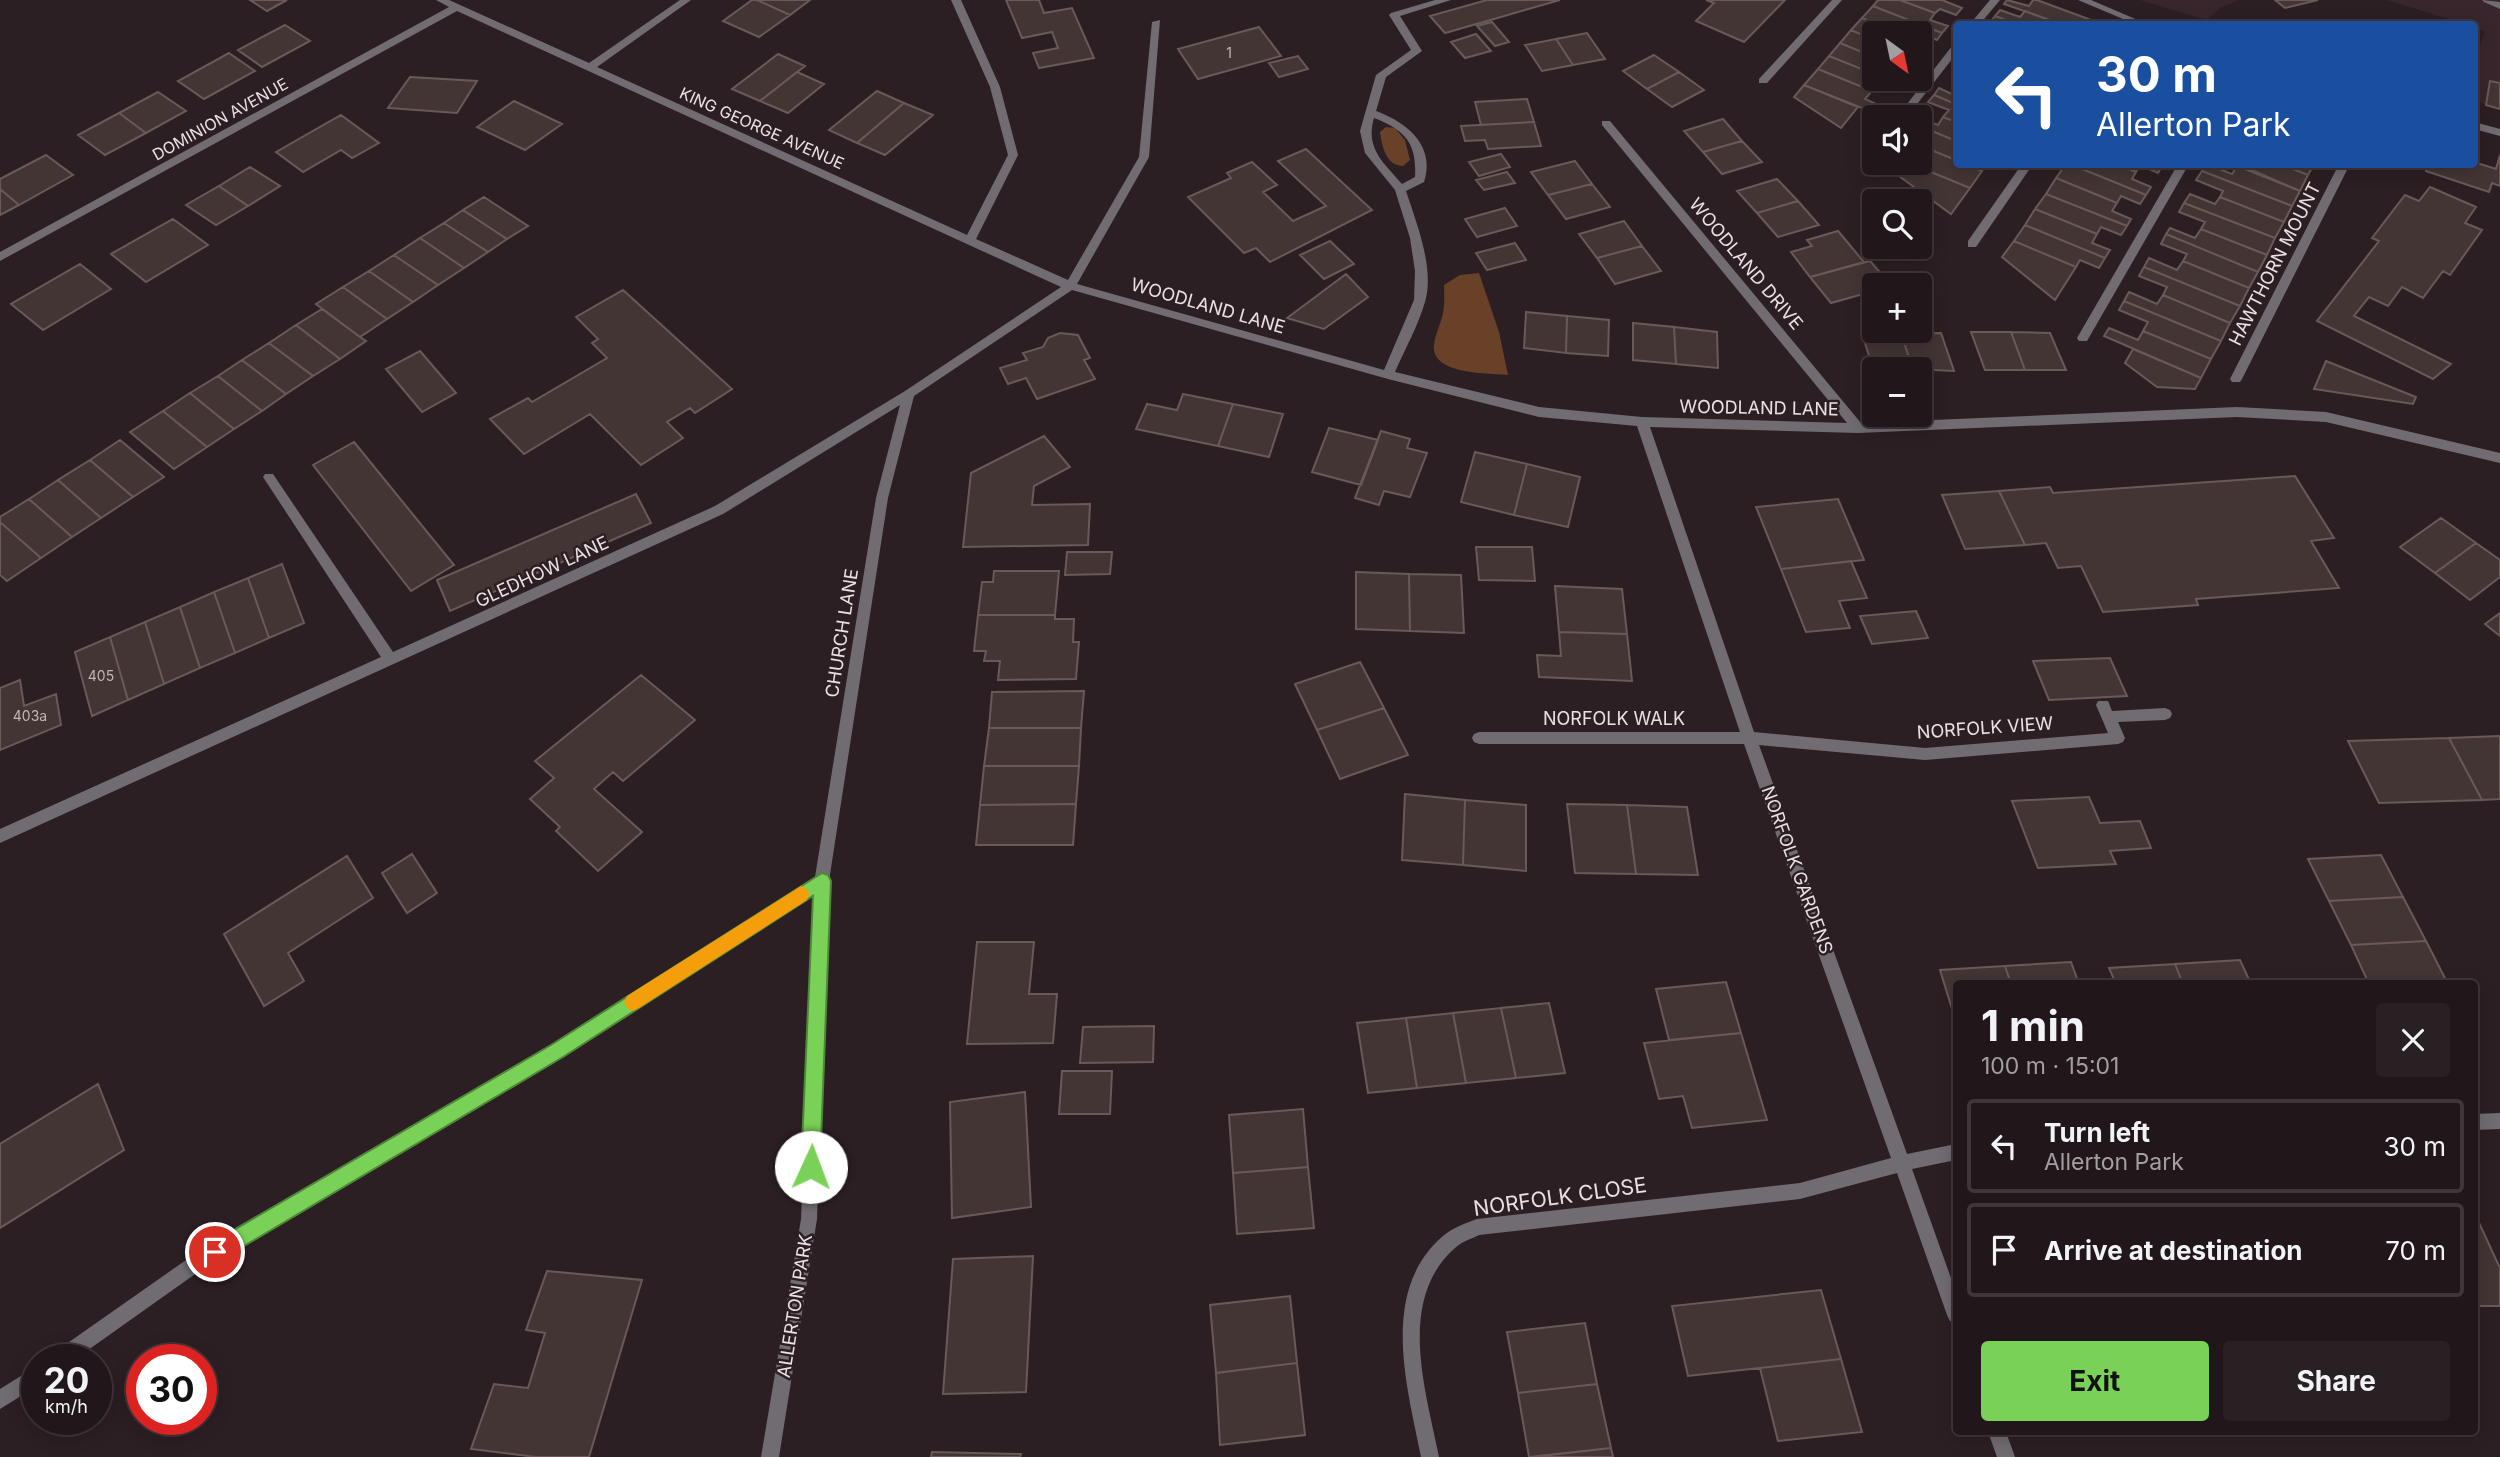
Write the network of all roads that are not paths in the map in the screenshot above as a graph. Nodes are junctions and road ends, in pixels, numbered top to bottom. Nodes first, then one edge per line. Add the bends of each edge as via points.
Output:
1 (441, 0) edge
2 (686, 0) edge
3 (956, 0) edge
4 (1446, 0) edge
5 (1837, 0) edge
6 (1995, 0) edge
7 (2083, 0) edge
8 (2487, 0) edge
9 (2500, 6) edge
10 (455, 8) junction
11 (1978, 21) edge
12 (2125, 21) edge
13 (1157, 22) dead end
14 (1953, 52) edge
15 (589, 68) junction
16 (1763, 81) dead end
17 (1911, 105) edge
18 (1369, 111) junction
19 (1606, 123) dead end
20 (2478, 126) edge
21 (2500, 133) edge
22 (2025, 168) edge
23 (2182, 168) edge
24 (2343, 168) edge
25 (1400, 189) junction
26 (970, 239) junction
27 (1972, 244) dead end
28 (0, 257) edge
29 (1070, 286) junction
30 (2082, 338) dead end
31 (1388, 375) junction
32 (2236, 379) dead end
33 (909, 394) junction
34 (1642, 422) junction
35 (1857, 428) junction
36 (2500, 458) edge
37 (269, 477) dead end
38 (391, 660) junction
39 (2165, 714) dead end
40 (1479, 738) dead end
41 (1749, 738) junction
42 (0, 836) edge
43 (822, 881) junction
44 (2500, 1121) edge
45 (2478, 1122) edge
46 (1953, 1153) edge
47 (1903, 1163) junction
48 (1953, 1306) edge
49 (81, 1344) edge
50 (21, 1386) edge
51 (0, 1400) edge
52 (1998, 1435) edge
53 (770, 1457) edge
54 (1430, 1457) edge
55 (2006, 1457) edge

1 - 10 street, KING GEORGE AVENUE
2 - 15 street
3 - 26 street via 995,87 1013,155
4 - 18 street via 1394,15 1417,51 1381,75
5 - 16 street
6 - 11 street
7 - 12 street
8 - 9 street
10 - 15 street, KING GEORGE AVENUE
10 - 28 street, DOMINION AVENUE
13 - 29 street via 1144,157
14 - 17 street
15 - 26 street, KING GEORGE AVENUE
18 - 25 street via 1365,131 1370,153
18 - 25 street via 1390,119 1415,139 1422,161 1420,179
19 - 35 street, WOODLAND DRIVE
20 - 21 street
22 - 27 street
23 - 30 street
24 - 32 street, HAWTHORN MOUNT
25 - 31 street via 1416,238 1420,300
26 - 29 street, KING GEORGE AVENUE
29 - 31 street, WOODLAND LANE
29 - 33 street, GLEDHOW LANE
31 - 34 street, WOODLAND LANE via 1538,412
33 - 38 street, GLEDHOW LANE via 719,510
33 - 43 street, CHURCH LANE via 882,498
34 - 35 street, WOODLAND LANE
34 - 41 street, NORFOLK GARDENS
35 - 36 street, WOODLAND LANE via 2236,412 2326,417
37 - 38 street
38 - 42 street, GLEDHOW LANE
39 - 41 street, NORFOLK VIEW via 2106,711 2118,738 1925,754
40 - 41 street, NORFOLK WALK
41 - 47 street, NORFOLK GARDENS
43 - 49 street via 557,1051 192,1266
43 - 53 street, ALLERTON PARK via 809,1219
44 - 45 street
46 - 47 street, NORFOLK CLOSE
47 - 48 street, NORFOLK GARDENS
47 - 54 street, NORFOLK CLOSE via 1800,1191 1477,1227 1451,1240 1430,1261 1416,1289 1410,1320
50 - 51 street
52 - 55 street

